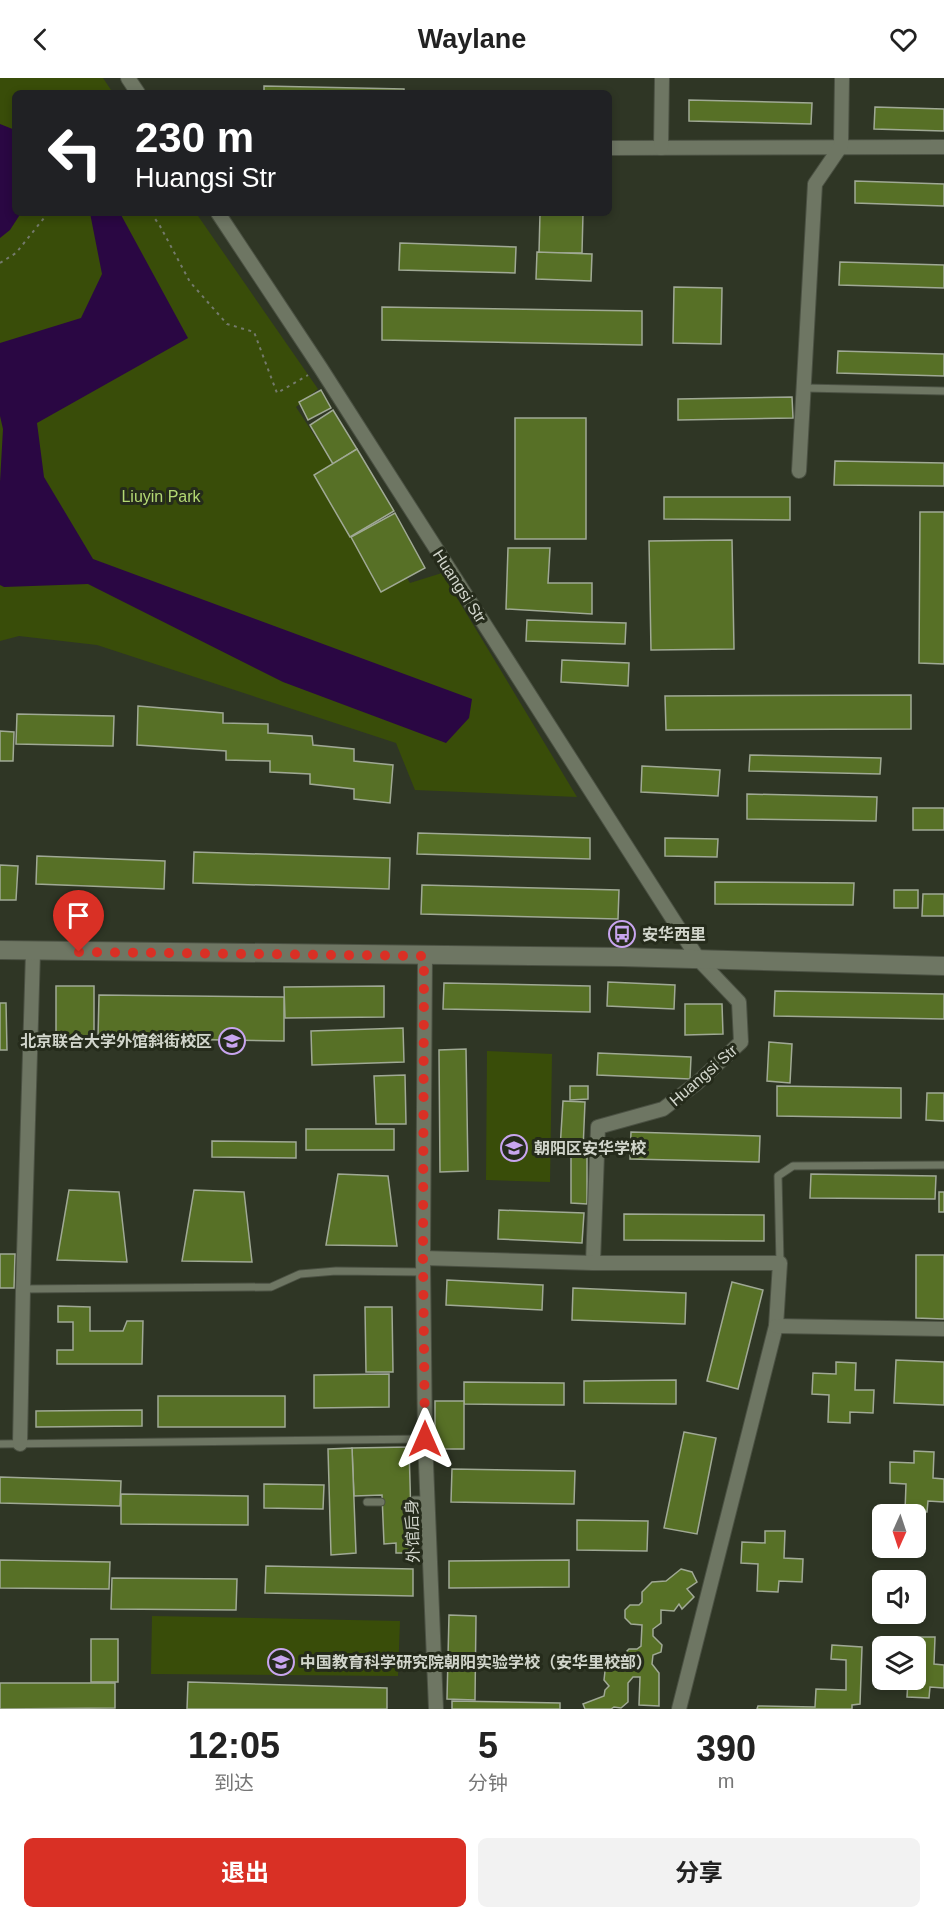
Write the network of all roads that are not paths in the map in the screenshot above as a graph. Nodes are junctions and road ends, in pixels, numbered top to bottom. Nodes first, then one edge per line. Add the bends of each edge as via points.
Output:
1 (662, 78) edge
2 (842, 78) edge
3 (841, 146) junction
4 (944, 147) edge
5 (612, 148) edge
6 (661, 148) junction
7 (220, 216) edge
8 (804, 388) junction
9 (944, 391) edge
10 (799, 471) dead end
11 (0, 950) edge
12 (33, 952) junction
13 (424, 956) junction
14 (699, 960) junction
15 (944, 966) edge
16 (944, 1165) edge
17 (593, 1263) junction
18 (780, 1263) junction
19 (423, 1265) junction
20 (22, 1289) junction
21 (776, 1326) junction
22 (944, 1329) edge
23 (425, 1439) junction
24 (0, 1444) edge
25 (20, 1444) junction
26 (367, 1502) dead end
27 (381, 1502) dead end
28 (436, 1709) edge
29 (679, 1709) edge

1 - 6 street
2 - 3 street
3 - 4 street
3 - 6 street
3 - 8 street via 815,184
5 - 6 street
7 - 14 street, Huangsi Str
8 - 9 lane
8 - 10 street
11 - 12 street
12 - 13 street
12 - 20 street
13 - 14 street
13 - 19 street, 外馆后身
14 - 15 street
14 - 17 street, Huangsi Str via 739,1002 741,1042 663,1109 598,1127
16 - 18 lane via 793,1166 778,1176
17 - 18 street
17 - 19 street
18 - 21 street
19 - 20 lane via 300,1274 271,1287
19 - 23 street, 外馆后身
20 - 25 street
21 - 22 street
21 - 29 street
23 - 25 lane
23 - 28 street, 外馆后身 via 421,1500
24 - 25 lane
26 - 27 lane

